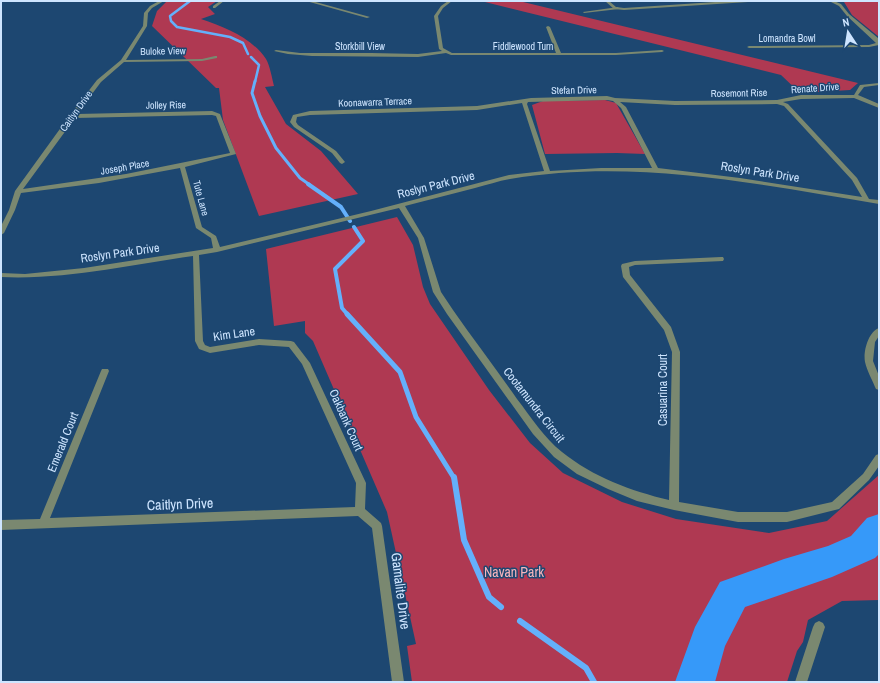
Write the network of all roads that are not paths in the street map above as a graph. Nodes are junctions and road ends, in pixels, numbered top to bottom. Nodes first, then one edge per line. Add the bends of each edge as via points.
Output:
1 (162, 1) edge
2 (222, 1) edge
3 (308, 1) edge
4 (450, 1) edge
5 (607, 1) edge
6 (748, 1) edge
7 (831, 1) edge
8 (214, 7) dead end
9 (618, 8) junction
10 (584, 12) dead end
11 (368, 17) dead end
12 (548, 27) dead end
13 (749, 47) dead end
14 (276, 51) dead end
15 (662, 51) dead end
16 (445, 52) junction
17 (559, 54) junction
18 (215, 57) dead end
19 (123, 61) junction
20 (879, 84) edge
21 (855, 96) junction
22 (615, 100) junction
23 (526, 101) junction
24 (777, 102) junction
25 (879, 106) edge
26 (72, 116) junction
27 (233, 154) joint
28 (342, 162) dead end
29 (182, 166) junction
30 (656, 170) junction
31 (547, 172) junction
32 (18, 190) junction
33 (867, 200) junction
34 (879, 202) edge
35 (401, 205) junction
36 (1, 233) edge
37 (217, 250) junction
38 (196, 254) junction
39 (720, 259) dead end
40 (1, 275) edge
41 (879, 331) edge
42 (291, 344) joint
43 (105, 371) dead end
44 (879, 387) edge
45 (879, 458) edge
46 (674, 506) junction
47 (360, 512) junction
48 (43, 523) junction
49 (1, 526) edge
50 (819, 627) dead end
51 (398, 682) edge
52 (801, 682) edge

1 - 19 street, Caitlyn Drive via 146,13 144,26
2 - 8 street
3 - 11 street
4 - 16 street via 436,16 440,47
5 - 9 street
6 - 9 street
7 - 13 street, Lomandra Bowl via 842,7 876,39 878,44
9 - 10 lane
12 - 17 street
14 - 16 street, Storkbill View via 308,55 427,55
15 - 17 street, Fiddlewood Turn
16 - 17 street, Fiddlewood Turn via 455,55
18 - 19 street, Buloke View via 203,62
19 - 26 street, Caitlyn Drive via 98,81
20 - 21 street via 862,86
21 - 24 street, Renate Drive via 801,97
21 - 25 street
22 - 23 street, Stefan Drive via 600,98
22 - 24 street, Rosemont Rise via 675,103
22 - 30 street via 622,107
23 - 28 street, Koonawarra Terrace via 477,108 310,113 295,116 293,122 296,126 334,152
23 - 31 street via 524,104
24 - 33 street, Rosemont Rise via 786,105 855,179
26 - 27 street, Jolley Rise via 212,113 218,115
26 - 32 street, Caitlyn Drive
27 - 29 street, Joseph Place
29 - 32 street, Joseph Place via 79,184
29 - 37 street, Tute Lane via 199,228 214,237
30 - 31 street, Roslyn Park Drive
30 - 33 street, Roslyn Park Drive via 706,175
31 - 35 street, Roslyn Park Drive via 509,178
32 - 36 street, Caitlyn Drive
33 - 34 street, Roslyn Park Drive
35 - 37 street, Roslyn Park Drive
35 - 46 street, Cootamundra Circuit via 421,238 437,292 536,431 557,454 580,471 641,498
37 - 38 street, Roslyn Park Drive
38 - 40 street, Roslyn Park Drive via 84,270 25,276
38 - 42 street, Kim Lane via 199,341 202,347 210,350 259,342
39 - 46 street, Casuarina Court via 635,263 625,266 626,275 668,329 676,352
41 - 44 street via 870,341 869,361
42 - 47 street, Oakbank Court via 306,363 361,483
43 - 48 street, Emerald Court
45 - 46 street, Cootamundra Circuit via 866,477 835,506 787,517 738,517
47 - 48 street, Caitlyn Drive
47 - 51 street, Gamalite Drive via 377,526
48 - 49 street, Caitlyn Drive
50 - 52 street

